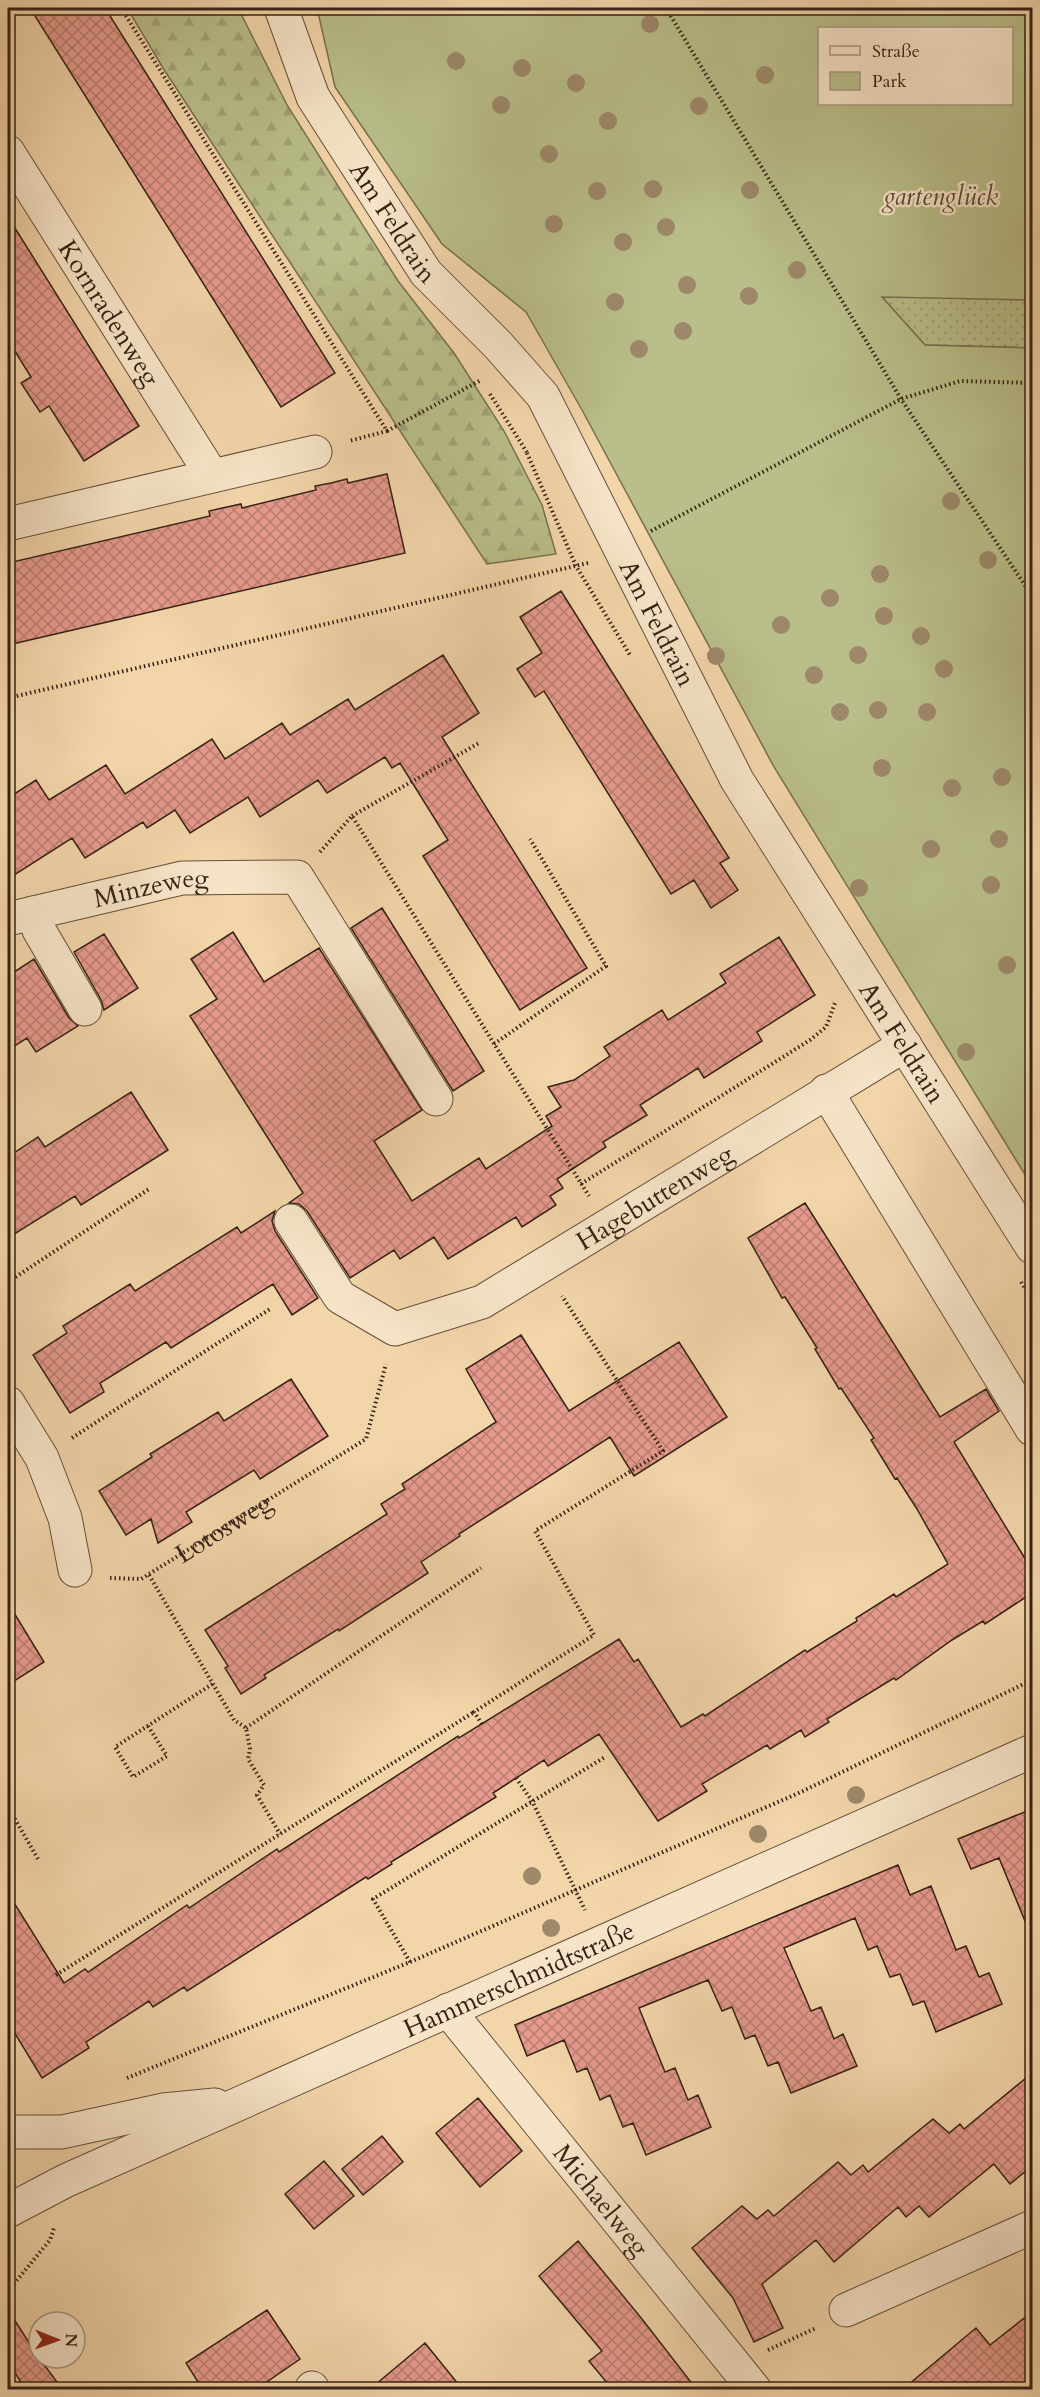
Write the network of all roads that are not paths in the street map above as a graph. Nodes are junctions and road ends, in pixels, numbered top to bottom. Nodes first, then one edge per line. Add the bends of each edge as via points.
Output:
1 (281, 8) edge
2 (8, 152) edge
3 (315, 452) road end
4 (211, 474) junction
5 (8, 524) edge
6 (20, 916) edge
7 (85, 1009) dead end
8 (905, 1045) junction
9 (826, 1091) junction
10 (436, 1099) dead end
11 (291, 1221) dead end
12 (1032, 1248) edge
13 (8, 1403) edge
14 (1032, 1429) edge
15 (75, 1570) road end
16 (1032, 1751) edge
17 (448, 2010) junction
18 (240, 2103) junction
19 (8, 2132) edge
20 (8, 2211) edge
21 (1032, 2227) edge
22 (846, 2310) road end
23 (745, 2377) edge

1 - 8 street, Am Feldrain via 313,97 426,273 543,396 737,780
2 - 4 street, Kornradenweg
3 - 4 street
4 - 5 street
6 - 7 street via 39,930
6 - 10 street, Minzeweg via 182,878 297,877
8 - 9 street, Hagebuttenweg
8 - 12 street, Am Feldrain
9 - 11 street, Hagebuttenweg via 482,1302 395,1329 340,1297
9 - 14 street
13 - 15 street via 42,1458 65,1518
16 - 17 street, Hammerschmidtstraße
17 - 18 street, Hammerschmidtstraße
17 - 23 street, Michaelweg
18 - 19 street via 163,2110 62,2132
18 - 20 street, Hammerschmidtstraße via 65,2181
21 - 22 street

